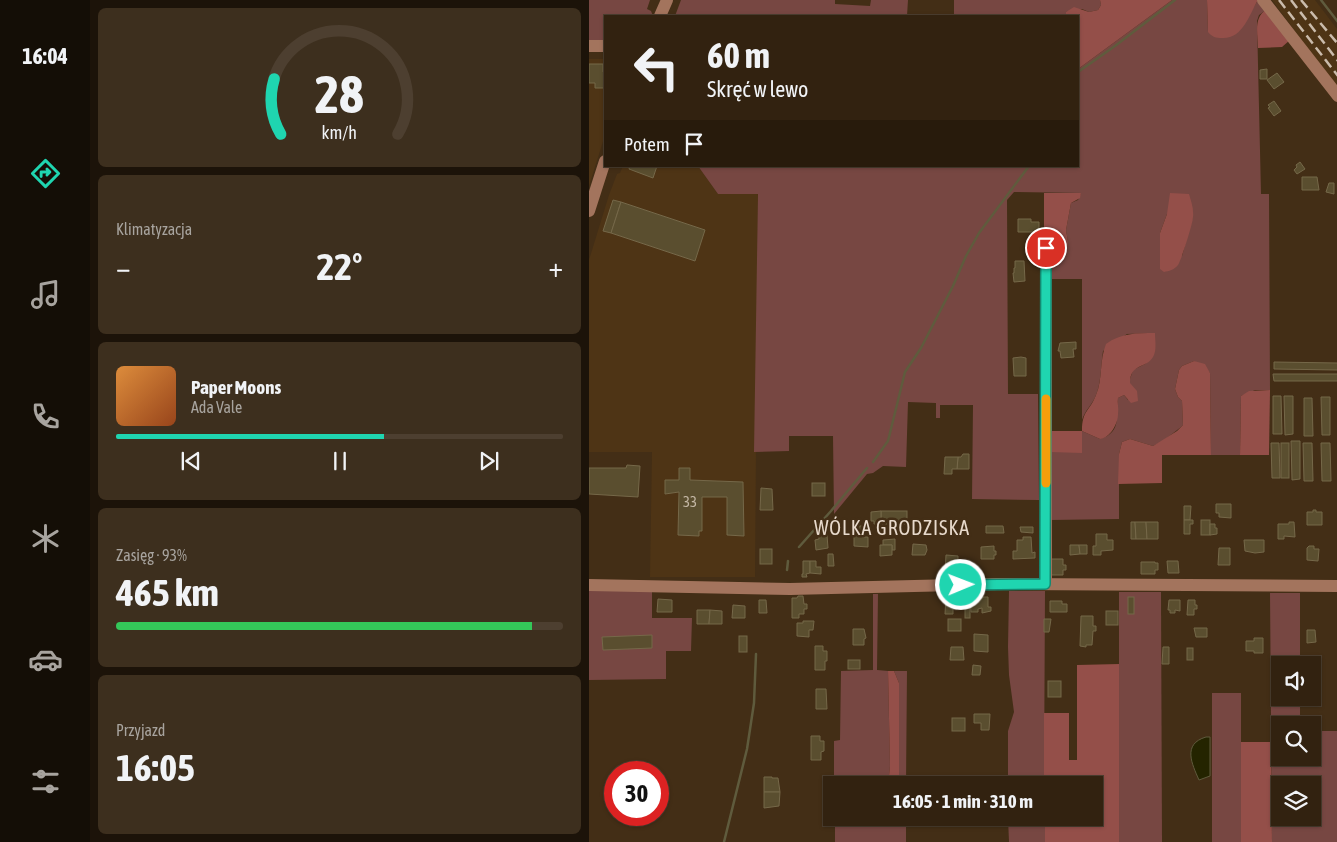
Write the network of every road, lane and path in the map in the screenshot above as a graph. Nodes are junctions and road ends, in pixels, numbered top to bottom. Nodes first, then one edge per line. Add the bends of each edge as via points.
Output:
1 (667, 0) edge
2 (1263, 0) edge
3 (660, 15) edge
4 (589, 46) edge
5 (604, 46) edge
6 (1337, 96) edge
7 (604, 164) edge
8 (589, 211) edge
9 (1046, 248) dead end
10 (1045, 584) junction
11 (589, 585) edge
12 (1337, 586) edge

1 - 3 street
2 - 6 street
4 - 5 street
7 - 8 street
9 - 10 street
10 - 11 street via 790,588
10 - 12 street

